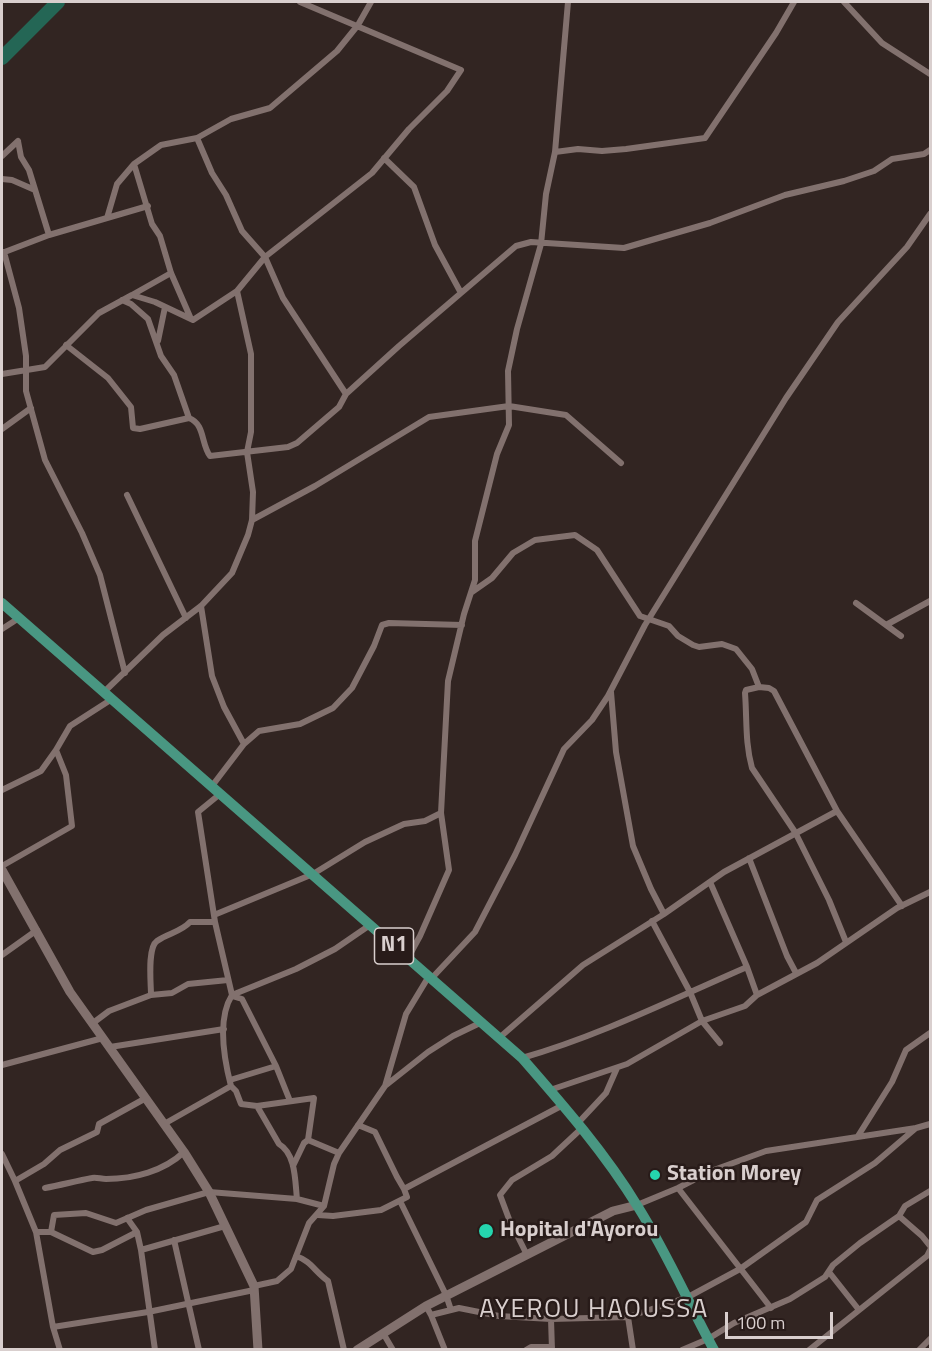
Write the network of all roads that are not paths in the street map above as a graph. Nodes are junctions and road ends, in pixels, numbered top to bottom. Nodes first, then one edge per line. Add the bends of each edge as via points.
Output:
1 (300, 2) edge
2 (371, 2) edge
3 (568, 2) edge
4 (794, 2) edge
5 (844, 2) edge
6 (358, 25) junction
7 (930, 74) edge
8 (197, 138) junction
9 (930, 150) edge
10 (555, 152) junction
11 (2, 156) edge
12 (384, 158) junction
13 (134, 164) junction
14 (2, 179) edge
15 (35, 191) junction
16 (147, 206) junction
17 (930, 214) edge
18 (107, 218) junction
19 (49, 235) junction
20 (541, 244) junction
21 (3, 252) edge
22 (264, 257) junction
23 (171, 273) junction
24 (237, 291) junction
25 (461, 293) junction
26 (132, 295) junction
27 (122, 300) junction
28 (165, 307) junction
29 (191, 319) junction
30 (157, 344) junction
31 (66, 345) junction
32 (26, 371) junction
33 (2, 374) edge
34 (346, 394) junction
35 (509, 406) junction
36 (31, 408) junction
37 (189, 418) junction
38 (2, 429) edge
39 (247, 452) junction
40 (621, 463) dead end
41 (127, 495) dead end
42 (252, 520) junction
43 (471, 592) junction
44 (930, 601) edge
45 (2, 603) edge
46 (856, 603) dead end
47 (201, 606) junction
48 (18, 618) junction
49 (186, 618) junction
50 (649, 619) junction
51 (462, 625) junction
52 (886, 625) junction
53 (2, 629) edge
54 (901, 636) dead end
55 (125, 673) junction
56 (759, 687) junction
57 (611, 691) junction
58 (108, 696) junction
59 (244, 744) junction
60 (56, 750) junction
61 (2, 790) edge
62 (216, 790) junction
63 (837, 811) junction
64 (441, 813) junction
65 (795, 832) junction
66 (749, 858) junction
67 (2, 868) edge
68 (313, 874) junction
69 (710, 882) junction
70 (930, 892) edge
71 (902, 906) junction
72 (664, 915) junction
73 (215, 919) junction
74 (652, 921) junction
75 (370, 925) junction
76 (36, 930) junction
77 (846, 942) junction
78 (2, 955) edge
79 (408, 958) junction
80 (747, 967) junction
81 (796, 973) junction
82 (430, 978) junction
83 (228, 980) junction
84 (690, 992) junction
85 (232, 995) junction
86 (757, 995) junction
87 (151, 996) junction
88 (702, 1021) junction
89 (93, 1023) junction
90 (480, 1023) junction
91 (224, 1029) junction
92 (930, 1033) edge
93 (103, 1038) junction
94 (499, 1038) junction
95 (720, 1043) dead end
96 (110, 1047) junction
97 (522, 1058) junction
98 (2, 1065) edge
99 (276, 1066) junction
100 (617, 1068) junction
101 (231, 1083) junction
102 (385, 1086) junction
103 (550, 1090) junction
104 (146, 1098) junction
105 (290, 1101) junction
106 (563, 1105) junction
107 (257, 1106) junction
108 (164, 1124) junction
109 (930, 1124) edge
110 (358, 1125) junction
111 (580, 1126) junction
112 (916, 1128) junction
113 (858, 1136) junction
114 (308, 1140) junction
115 (184, 1152) junction
116 (339, 1153) junction
117 (2, 1154) edge
118 (293, 1167) junction
119 (15, 1181) junction
120 (45, 1188) dead end
121 (678, 1188) junction
122 (405, 1189) junction
123 (930, 1191) edge
124 (209, 1192) junction
125 (297, 1199) junction
126 (400, 1201) junction
127 (637, 1205) junction
128 (324, 1206) junction
129 (318, 1215) junction
130 (899, 1216) junction
131 (127, 1218) junction
132 (225, 1226) junction
133 (36, 1232) junction
134 (51, 1232) junction
135 (137, 1232) junction
136 (174, 1240) junction
137 (930, 1248) edge
138 (141, 1250) junction
139 (527, 1255) junction
140 (296, 1256) junction
141 (740, 1269) junction
142 (829, 1272) junction
143 (254, 1288) junction
144 (446, 1295) junction
145 (688, 1298) junction
146 (188, 1303) junction
147 (771, 1308) junction
148 (428, 1310) junction
149 (451, 1310) junction
150 (859, 1310) junction
151 (148, 1312) junction
152 (628, 1317) junction
153 (551, 1319) junction
154 (53, 1327) junction
155 (384, 1333) junction
156 (708, 1339) junction
157 (930, 1339) edge
158 (552, 1348) edge
159 (357, 1349) edge
160 (60, 1350) edge
161 (155, 1350) edge
162 (199, 1350) edge
163 (258, 1350) edge
164 (344, 1350) edge
165 (393, 1350) edge
166 (445, 1350) edge
167 (526, 1350) edge
168 (633, 1350) edge
169 (682, 1350) edge
170 (714, 1350) edge
171 (809, 1350) edge
172 (919, 1350) edge

1 - 6 street
2 - 6 street
3 - 10 street
4 - 10 street via 705,138 626,149
5 - 7 street via 882,43
6 - 8 street via 337,51 270,108 231,119
6 - 12 street via 461,70 447,92
8 - 13 street via 161,145
8 - 22 street via 242,231
9 - 20 street via 892,159 874,171 785,195 710,223 624,248
10 - 20 street
11 - 15 street via 18,141
12 - 22 street via 372,173
12 - 25 street via 414,187 435,244
13 - 16 street
13 - 18 street via 117,184
14 - 15 street
15 - 19 street
16 - 18 street
16 - 23 street
17 - 50 street via 907,247 838,322 786,398
18 - 19 street
19 - 21 street
20 - 25 street via 516,246
20 - 35 street via 508,371
21 - 32 street via 19,308
22 - 24 street
22 - 34 street via 283,298
23 - 26 street
23 - 29 street
24 - 29 street
24 - 39 street via 250,354 251,432
25 - 34 street
26 - 27 street
26 - 28 street
27 - 30 street via 148,320
27 - 31 street via 99,313
28 - 29 street
28 - 30 street
30 - 37 street via 174,375
31 - 32 street via 45,367
31 - 37 street via 108,378 131,407 133,428
32 - 33 street
32 - 36 street
34 - 39 street via 339,407 292,446
35 - 40 street via 566,415
35 - 42 street via 429,417
35 - 43 street via 509,425 497,454 475,541 475,580
36 - 38 street
36 - 55 street via 45,460 100,575
37 - 39 street via 200,426 210,456
39 - 42 street via 253,492
41 - 49 street
42 - 47 street via 232,573
43 - 50 street via 492,578 513,554 535,540 575,535 597,550 640,616
43 - 51 street
44 - 52 street
45 - 48 main road, N1
46 - 52 street
47 - 49 street
47 - 59 street via 212,676
48 - 53 street
48 - 58 main road, N1
49 - 55 street
50 - 56 street via 669,626 699,648 722,644 736,649 752,669
50 - 57 street
51 - 59 street via 381,625 352,688 333,708 300,724 260,731
51 - 64 street via 448,681
52 - 54 street
55 - 58 street
56 - 63 street via 774,691
56 - 65 street via 744,693 749,759
57 - 72 street via 616,752 633,846
57 - 82 street via 592,720 564,749 475,932
58 - 60 street via 70,726
58 - 62 main road, N1
59 - 62 street
60 - 61 street via 41,771
60 - 67 street via 66,775 72,826
62 - 68 main road, N1
62 - 73 street via 198,812
63 - 65 street
63 - 71 street
64 - 68 street via 365,842
64 - 79 street via 449,870
65 - 66 street
65 - 77 street
66 - 69 street
66 - 81 street
67 - 76 street
68 - 73 street
68 - 75 main road, N1
69 - 72 street
69 - 80 street
70 - 71 street
71 - 77 street
72 - 74 street
73 - 83 street
73 - 87 street via 190,922 151,948
74 - 84 street
74 - 94 street via 583,965
75 - 79 main road, N1
75 - 85 street via 296,969
76 - 78 street
76 - 89 street via 70,992
77 - 81 street
79 - 82 main road, N1
80 - 84 street
80 - 86 street
81 - 86 street
82 - 90 main road, N1
82 - 102 street via 406,1014
83 - 85 street
83 - 87 street via 188,984 172,993
84 - 88 street
84 - 97 street
85 - 91 street via 225,1006
85 - 99 street via 242,999
86 - 88 street via 745,1006
87 - 89 street via 109,1011
88 - 95 street
88 - 100 street
89 - 93 street
90 - 94 main road, N1
90 - 102 street via 428,1052
91 - 96 street
91 - 101 street
92 - 113 street via 906,1050 892,1082
93 - 96 street
93 - 98 street
94 - 97 main road, N1
96 - 104 street
97 - 103 main road, N1
99 - 101 street
99 - 105 street
100 - 103 street
100 - 111 street via 606,1093
101 - 107 street via 241,1104
101 - 108 street
102 - 110 street
103 - 106 main road, N1
104 - 108 street
104 - 119 street via 99,1125 98,1132 60,1150
105 - 107 street
105 - 114 street via 314,1098
106 - 111 main road, N1
106 - 122 street
107 - 118 street via 279,1144 285,1147
108 - 115 street
109 - 112 street
110 - 116 street
110 - 122 street via 375,1132
111 - 127 main road, N1
111 - 139 street via 552,1156 512,1180 500,1194
112 - 113 street
112 - 141 street via 874,1163 817,1200 806,1222
113 - 121 street via 766,1151
114 - 116 street
114 - 118 street
115 - 120 street via 158,1170
115 - 124 street
116 - 128 street
117 - 119 street
118 - 125 street
119 - 133 street
121 - 127 street
121 - 141 street
122 - 126 street via 407,1197
123 - 130 street via 905,1206
124 - 125 street
124 - 131 street
124 - 132 street
125 - 128 street
126 - 129 street via 381,1210
126 - 144 street
127 - 139 street via 613,1211
127 - 145 main road, N1
128 - 129 street
129 - 140 street via 309,1223
130 - 137 street
130 - 142 street via 860,1243
131 - 134 street via 116,1223 86,1214 54,1215
131 - 135 street
132 - 136 street
132 - 143 street
133 - 134 street
133 - 154 street
134 - 135 street via 93,1251
135 - 138 street
136 - 138 street
136 - 146 street
137 - 150 street via 927,1256
138 - 151 street
139 - 144 street
140 - 143 street via 291,1269 277,1281
140 - 164 street via 307,1260 328,1281
141 - 145 street
141 - 147 street
142 - 147 street
142 - 150 street
143 - 146 street
143 - 163 street
144 - 148 street
144 - 149 street
145 - 152 street
145 - 156 main road, N1
146 - 151 street
146 - 162 street
147 - 156 street
148 - 149 street
148 - 155 street
148 - 166 street
149 - 153 street
150 - 171 street
151 - 154 street
151 - 161 street
152 - 153 street
152 - 168 street
153 - 158 street
154 - 160 street
155 - 159 street
155 - 165 street
156 - 169 street
156 - 170 main road, N1
157 - 172 street
158 - 167 street

